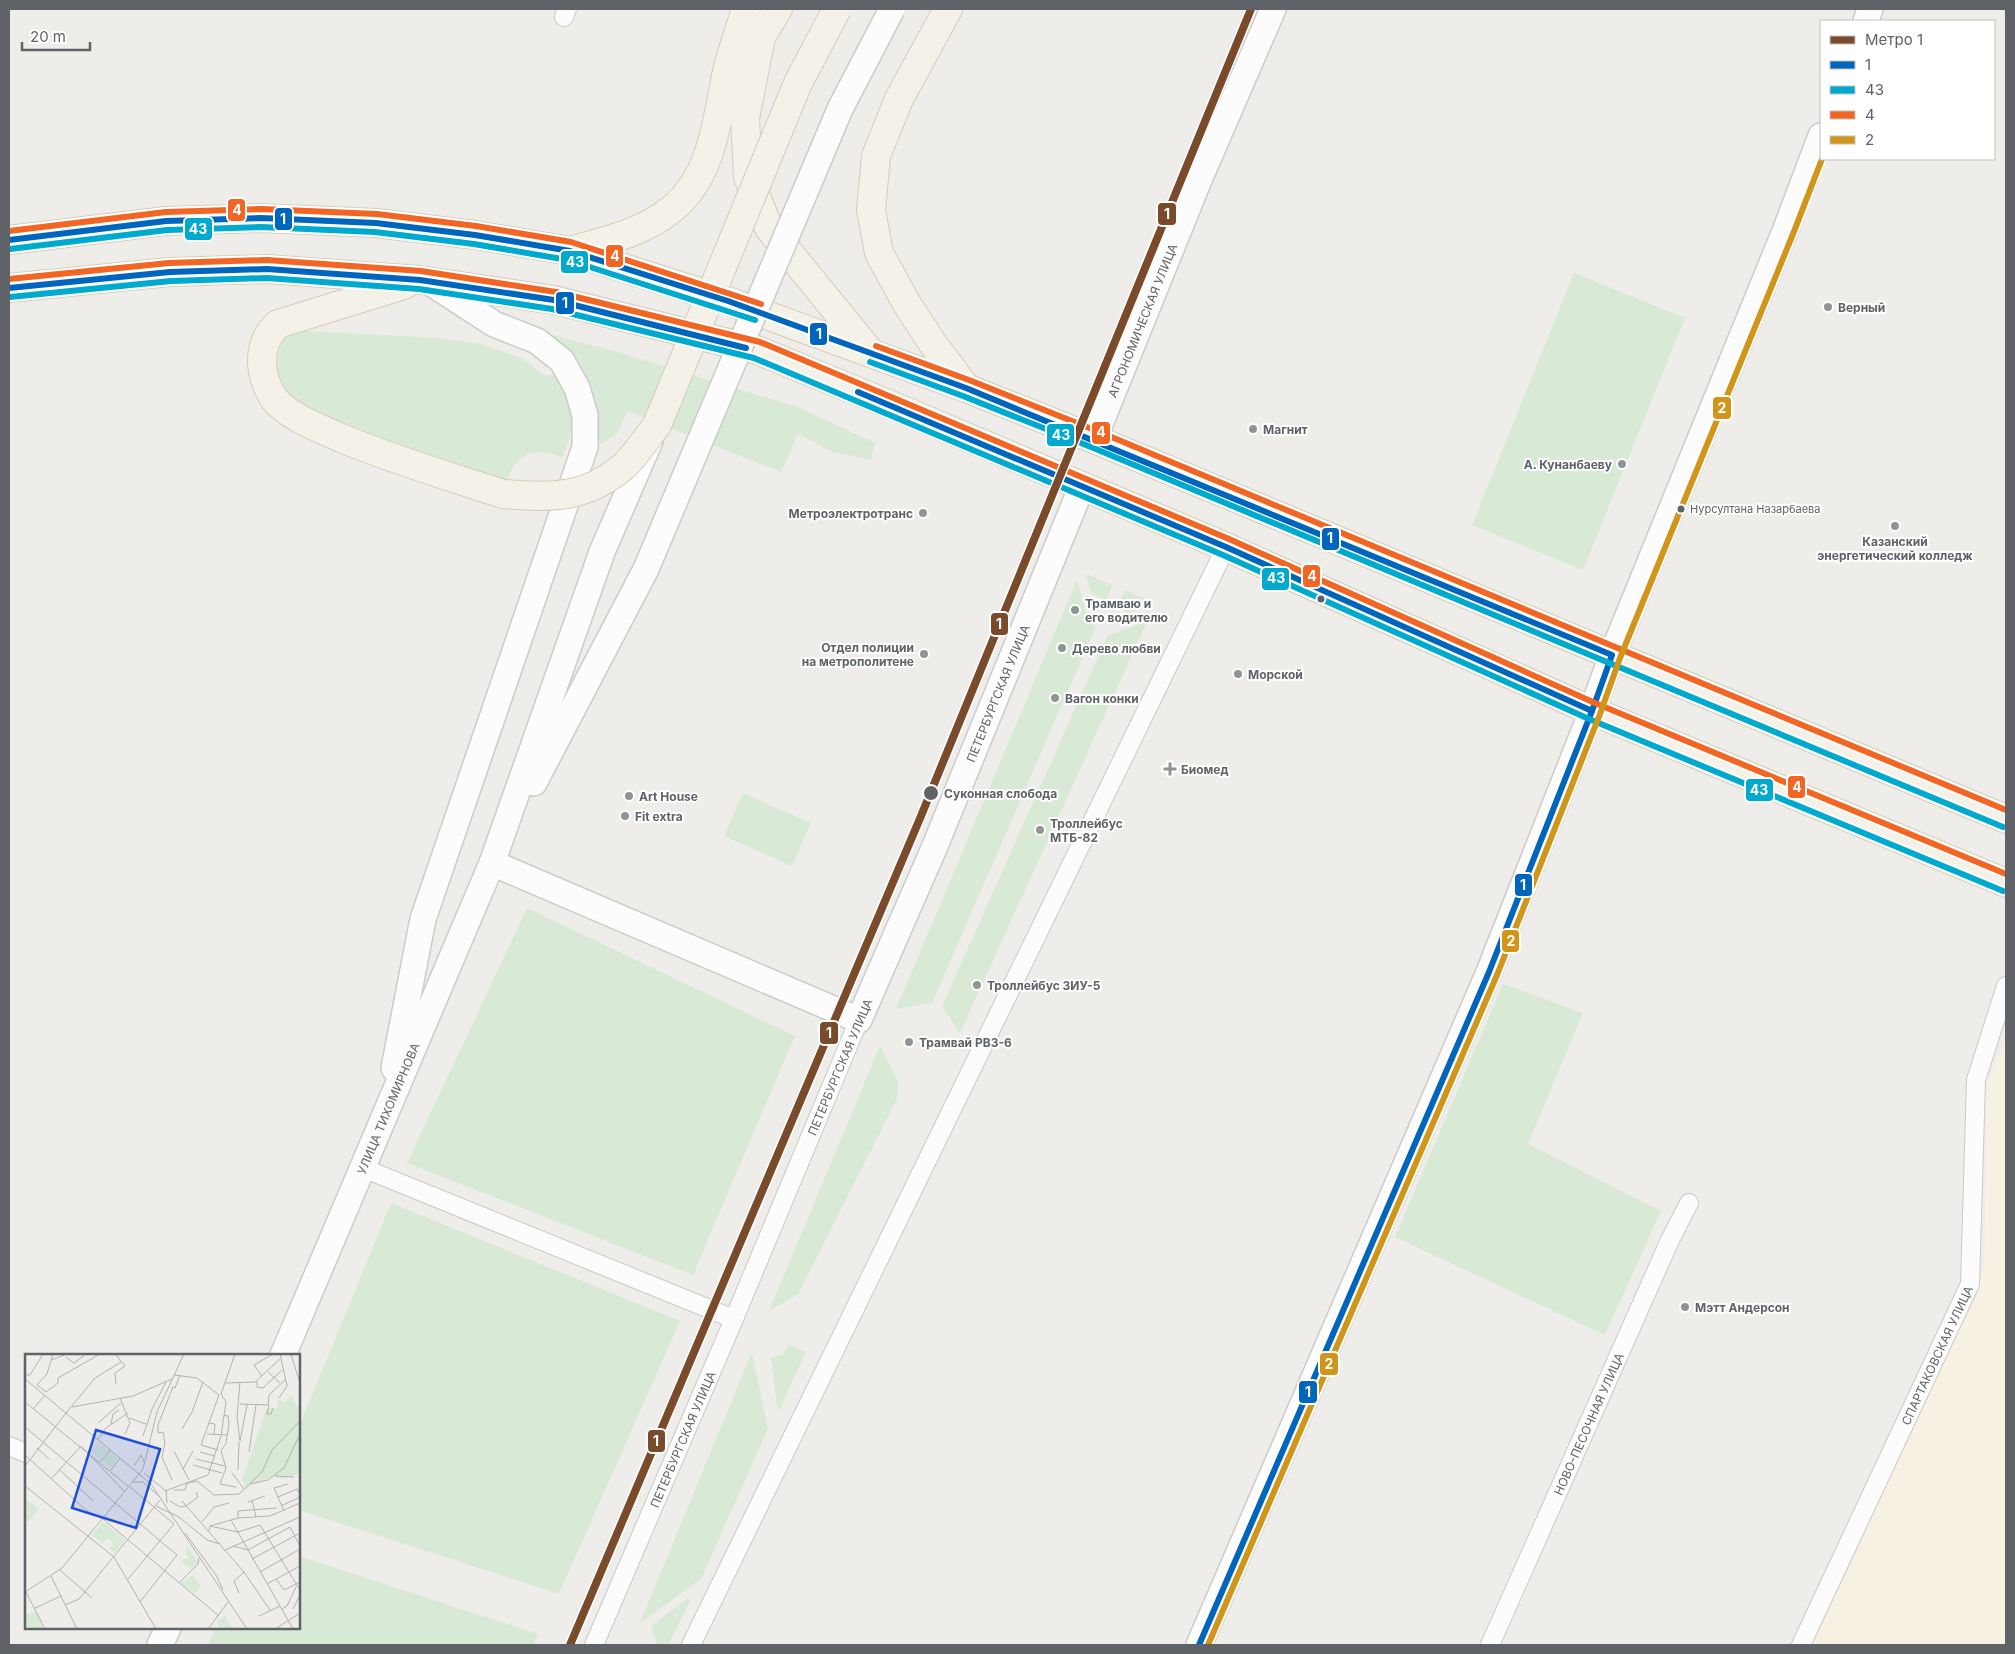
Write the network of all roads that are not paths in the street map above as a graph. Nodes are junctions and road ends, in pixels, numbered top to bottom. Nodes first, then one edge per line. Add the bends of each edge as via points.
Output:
1 (746, 9) edge
2 (778, 9) edge
3 (837, 9) edge
4 (892, 9) edge
5 (948, 9) edge
6 (1273, 9) edge
7 (1820, 139) edge
8 (9, 240) edge
9 (570, 250) junction
10 (425, 282) junction
11 (9, 288) edge
12 (871, 353) junction
13 (966, 388) junction
14 (657, 425) junction
15 (1094, 439) junction
16 (1082, 486) junction
17 (1226, 547) junction
18 (1612, 654) junction
19 (1592, 711) junction
20 (2006, 819) edge
21 (492, 863) junction
22 (2006, 883) edge
23 (2006, 986) edge
24 (859, 1020) junction
25 (387, 1110) junction
26 (363, 1168) junction
27 (1689, 1203) dead end
28 (734, 1319) junction
29 (283, 1354) edge
30 (9, 1446) edge
31 (25, 1453) edge
32 (168, 1629) edge
33 (160, 1645) edge
34 (594, 1645) edge
35 (690, 1645) edge
36 (1199, 1645) edge
37 (1490, 1645) edge
38 (1801, 1645) edge

1 - 9 main road via 728,68 714,139 696,183 672,209 647,225
2 - 12 main road via 761,37 744,118 748,177 769,228
3 - 14 main road, bridge via 798,83
4 - 21 street, bridge via 840,109 646,569
5 - 13 main road via 899,99 876,156 871,210 879,253 912,312
6 - 15 street, АГРОНОМИЧЕСКАЯ УЛИЦА via 1199,180
7 - 18 street
8 - 9 main road via 166,221 261,218 376,223
9 - 12 main road via 728,301
10 - 11 main road via 267,269 170,272
10 - 14 main road, bridge via 278,324 271,330 262,352 265,381 275,400 314,426 387,457 503,494 541,497 574,494 602,482 626,464
10 - 16 main road via 554,300 757,350
10 - 25 street via 494,324 537,341 562,361 577,388 585,415 585,447 423,919
12 - 13 main road
13 - 15 main road
14 - 21 street, bridge via 602,552
15 - 18 main road
16 - 17 main road
16 - 24 street, ПЕТЕРБУРГСКАЯ УЛИЦА via 935,846
17 - 19 main road
17 - 35 street
18 - 19 street
18 - 20 main road
19 - 22 main road
19 - 36 street via 1489,972
21 - 24 street
21 - 25 street, УЛИЦА ТИХОМИРНОВА
23 - 38 street, СПАРТАКОВСКАЯ УЛИЦА via 1976,1080 1970,1284
24 - 28 street, ПЕТЕРБУРГСКАЯ УЛИЦА
25 - 26 street, УЛИЦА ТИХОМИРНОВА
26 - 28 street
26 - 29 street, УЛИЦА ТИХОМИРНОВА
27 - 37 street, НОВО-ПЕСОЧНАЯ УЛИЦА
28 - 34 street, ПЕТЕРБУРГСКАЯ УЛИЦА
30 - 31 street
32 - 33 street

